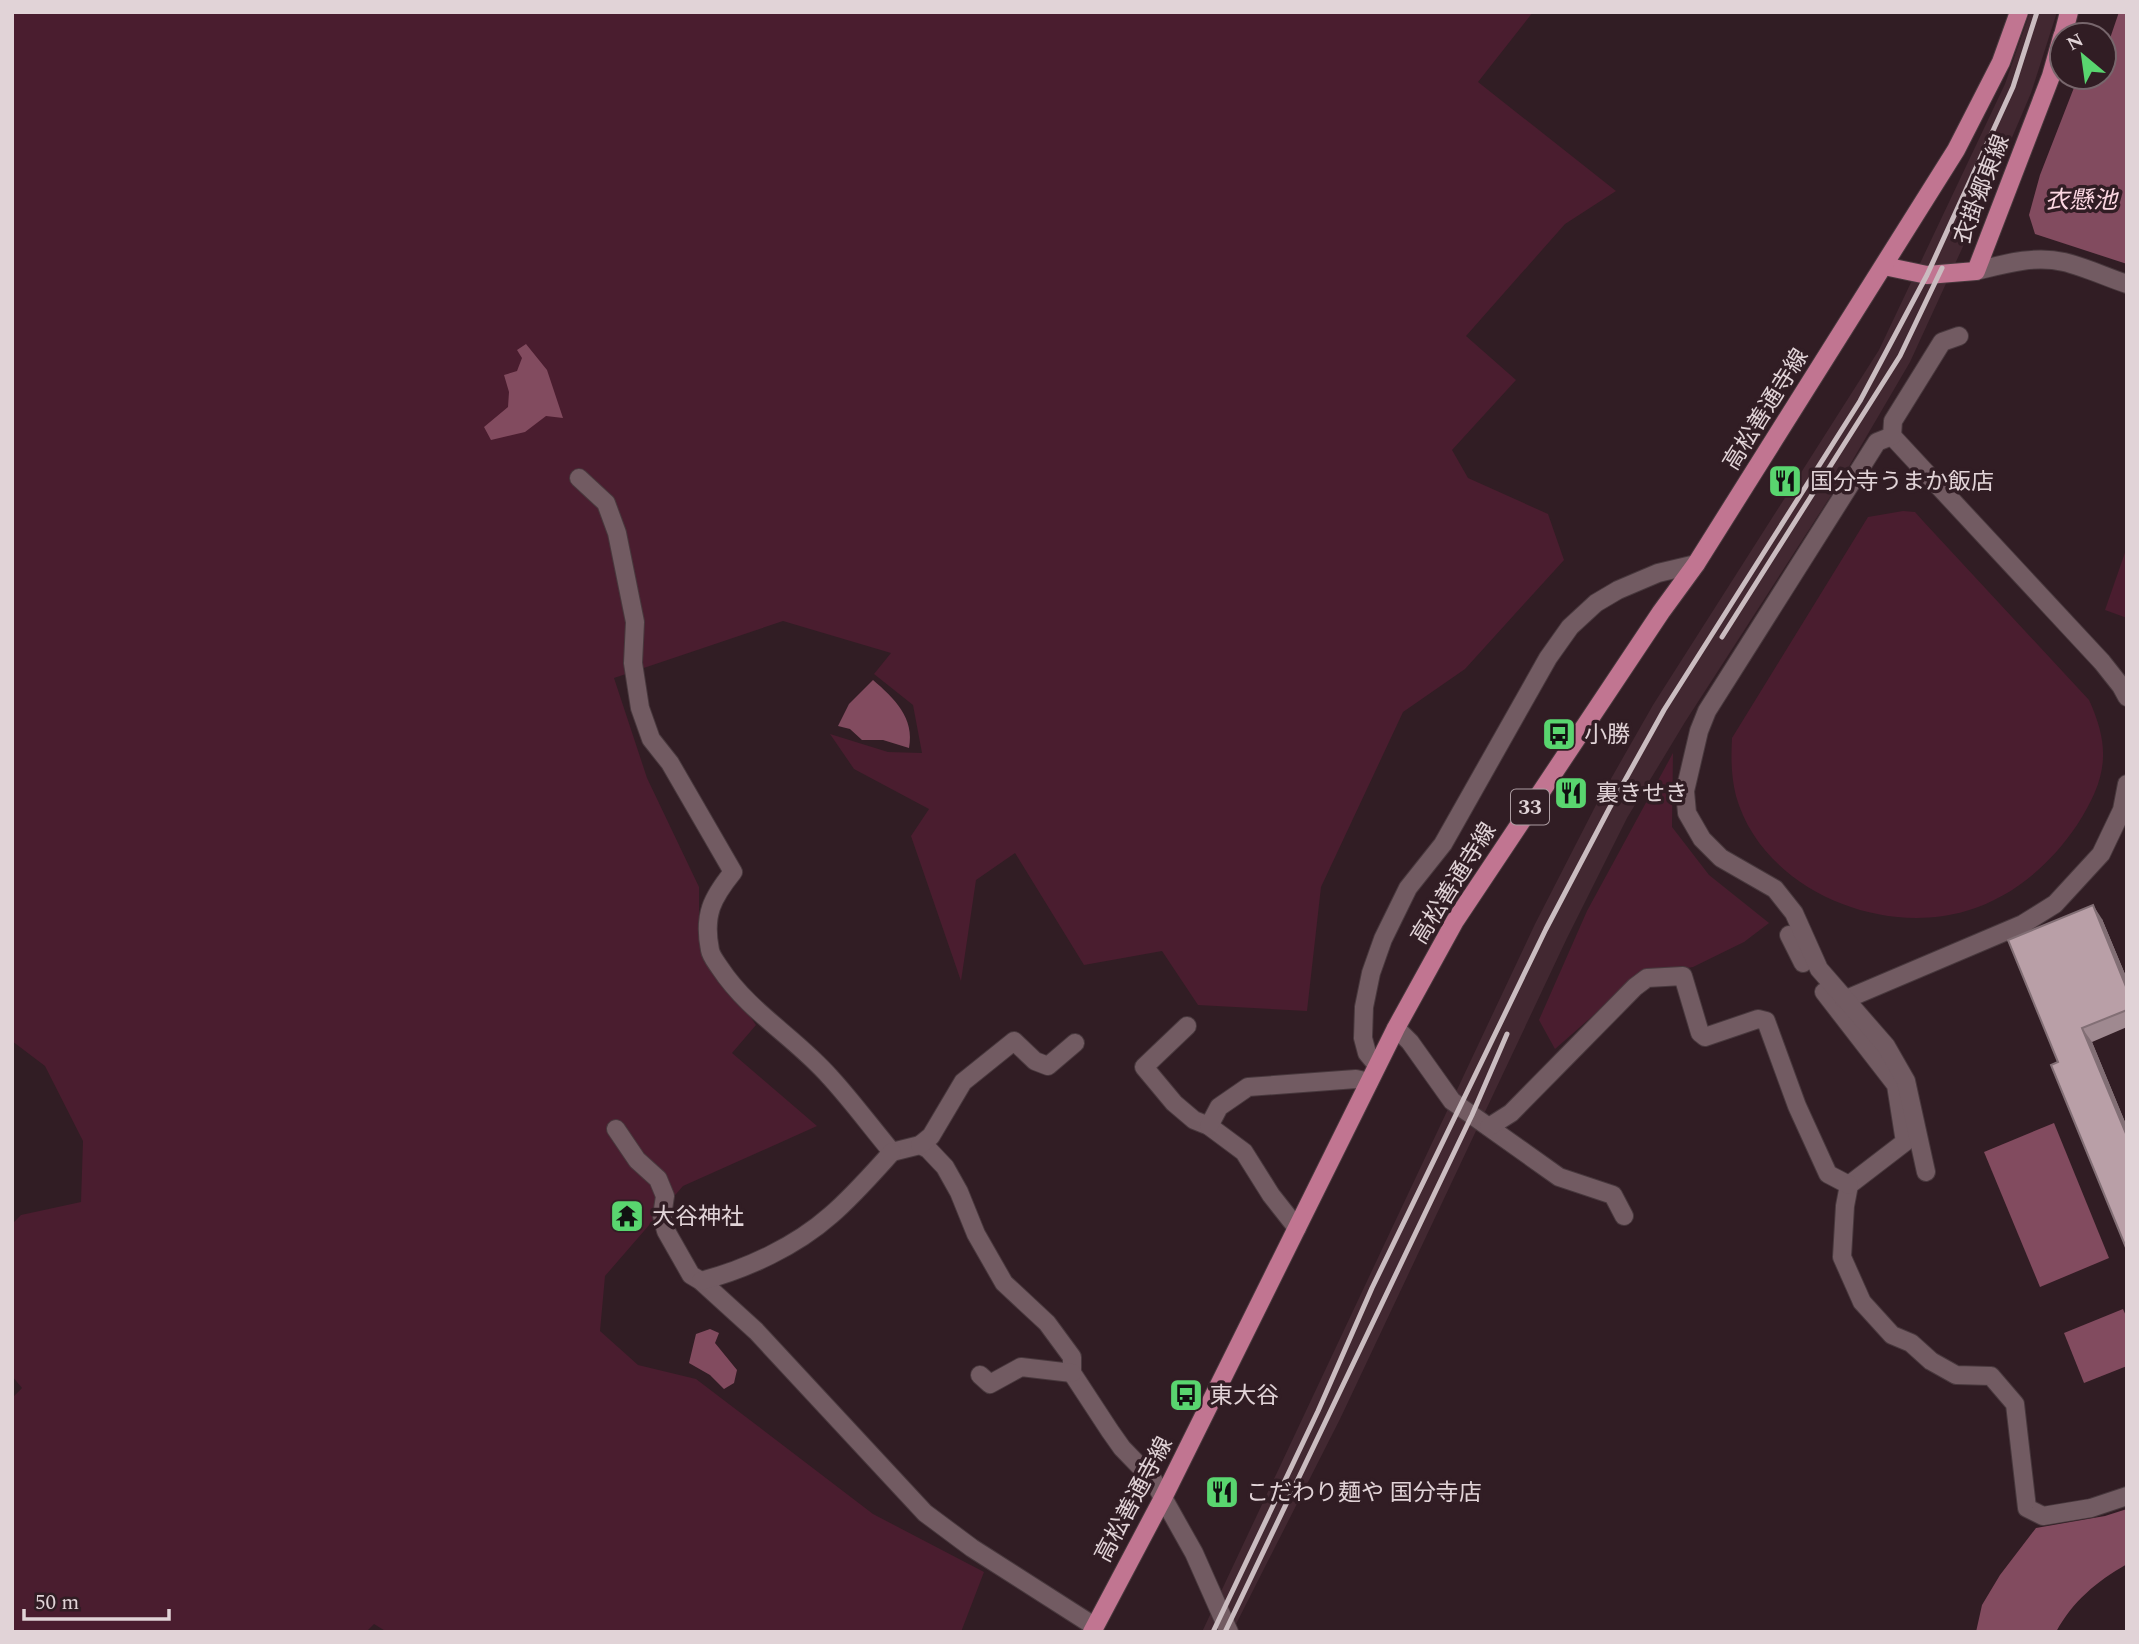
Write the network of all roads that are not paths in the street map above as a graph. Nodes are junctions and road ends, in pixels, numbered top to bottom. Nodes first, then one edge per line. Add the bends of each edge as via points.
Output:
1 (2019, 12) edge
2 (2048, 84) edge
3 (1884, 266) junction
4 (1976, 271) junction
5 (2127, 284) edge
6 (1959, 336) dead end
7 (1892, 436) junction
8 (579, 478) dead end
9 (1696, 564) junction
10 (2127, 697) edge
11 (2127, 784) edge
12 (1789, 935) dead end
13 (1844, 1000) junction
14 (1187, 1026) dead end
15 (1396, 1028) junction
16 (1075, 1043) dead end
17 (1880, 1052) junction
18 (1377, 1065) junction
19 (1369, 1082) junction
20 (1209, 1126) junction
21 (1489, 1127) junction
22 (616, 1129) dead end
23 (920, 1145) junction
24 (892, 1152) junction
25 (1926, 1172) dead end
26 (1849, 1185) junction
27 (1624, 1216) dead end
28 (1297, 1228) junction
29 (702, 1281) junction
30 (1072, 1373) junction
31 (980, 1376) dead end
32 (2127, 1496) edge
33 (1163, 1499) junction
34 (1093, 1629) edge
35 (1229, 1632) edge

1 - 3 main road, 高松善通寺線 / 33 via 2001,62 1956,150
2 - 4 main road, 衣掛郷東線
3 - 4 main road, 衣掛郷東線 via 1927,275
3 - 9 main road, 高松善通寺線 / 33
4 - 5 street via 2044,259
6 - 7 street via 1942,342 1893,421
7 - 10 street via 2102,662
7 - 13 street via 1877,442 1707,711 1685,791 1686,813 1702,839 1721,858 1775,889 1794,913 1819,969
8 - 24 street via 606,503 617,533 635,622 632,663 650,739 670,763 733,872 715,895 707,919 710,953 729,982 830,1076
9 - 15 main road, 高松善通寺線 / 33 via 1455,921
9 - 18 street via 1658,573 1596,603 1570,627 1548,658 1443,844 1408,888 1383,939 1364,1007 1363,1038
11 - 13 street via 2122,810 2101,854 2056,904 2023,924
12 - 17 street via 1802,961
13 - 17 street
14 - 20 street via 1144,1067 1174,1103
15 - 18 main road, 高松善通寺線 / 33
15 - 21 street via 1452,1101
16 - 23 street via 1048,1066 1035,1061 1014,1041 963,1082 931,1136
17 - 25 street via 1906,1081
17 - 26 street via 1896,1086 1905,1142
18 - 19 main road, 高松善通寺線 / 33
19 - 20 street via 1356,1079 1248,1087 1219,1107
19 - 28 main road, 高松善通寺線 / 33
20 - 28 street via 1244,1152
21 - 26 street via 1511,1113 1635,987 1647,978 1683,976 1705,1037 1758,1019 1766,1021 1797,1107 1828,1174
21 - 27 street via 1559,1177 1613,1195
22 - 29 street via 637,1160 658,1179 665,1196 666,1231 691,1275
23 - 24 street
23 - 30 street via 945,1167 1004,1283 1047,1323 1072,1357
24 - 29 street via 811,1230 732,1273
26 - 32 street via 1842,1257 1862,1302 1892,1335 1911,1343 1931,1361 1956,1375 1991,1376 2015,1404 2027,1508 2043,1516
28 - 33 main road, 高松善通寺線 / 33
29 - 34 street via 764,1339 925,1513
30 - 31 street via 1021,1367 990,1384
30 - 33 street
33 - 34 main road, 高松善通寺線 / 33
33 - 35 street via 1194,1553

